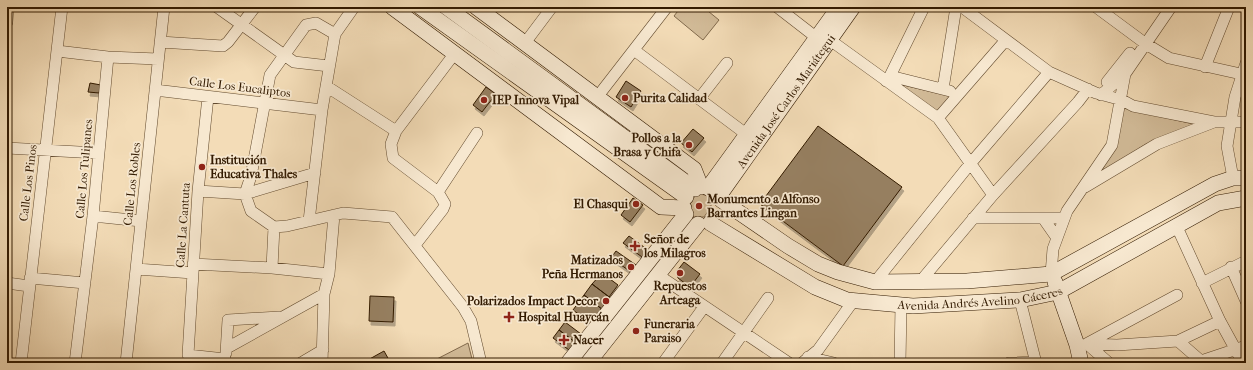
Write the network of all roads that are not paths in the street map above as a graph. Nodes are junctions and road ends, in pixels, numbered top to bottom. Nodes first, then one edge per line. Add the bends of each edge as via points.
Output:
1 (8, 7) edge
2 (62, 7) edge
3 (164, 7) edge
4 (217, 7) edge
5 (255, 7) edge
6 (354, 7) edge
7 (392, 7) edge
8 (420, 7) edge
9 (446, 7) edge
10 (476, 7) edge
11 (552, 7) edge
12 (668, 7) edge
13 (777, 7) edge
14 (839, 7) edge
15 (853, 7) edge
16 (924, 7) edge
17 (956, 7) edge
18 (962, 7) edge
19 (1097, 7) edge
20 (1162, 7) edge
21 (1171, 7) edge
22 (1229, 7) edge
23 (7, 22) edge
24 (242, 25) junction
25 (335, 34) junction
26 (823, 39) junction
27 (1006, 41) junction
28 (160, 42) junction
29 (1143, 42) junction
30 (525, 43) junction
31 (634, 50) junction
32 (57, 51) junction
33 (455, 53) junction
34 (285, 56) junction
35 (108, 57) junction
36 (158, 59) junction
37 (727, 63) dead end
38 (1246, 63) edge
39 (329, 66) junction
40 (1205, 67) junction
41 (1049, 72) junction
42 (1125, 74) junction
43 (1241, 74) junction
44 (888, 78) junction
45 (326, 86) junction
46 (943, 89) junction
47 (155, 90) junction
48 (1095, 92) junction
49 (960, 94) junction
50 (598, 96) junction
51 (208, 97) junction
52 (699, 99) junction
53 (1122, 100) junction
54 (265, 103) junction
55 (322, 110) junction
56 (938, 118) junction
57 (1214, 122) junction
58 (1231, 122) junction
59 (1246, 122) edge
60 (396, 131) junction
61 (477, 133) dead end
62 (746, 134) junction
63 (7, 148) edge
64 (45, 150) junction
65 (98, 153) junction
66 (970, 164) junction
67 (315, 173) junction
68 (1239, 178) edge
69 (1081, 189) junction
70 (198, 191) junction
71 (438, 192) junction
72 (245, 194) junction
73 (993, 195) junction
74 (700, 197) junction
75 (1246, 198) edge
76 (334, 215) junction
77 (93, 216) junction
78 (973, 218) junction
79 (1043, 218) junction
80 (1064, 218) junction
81 (141, 221) junction
82 (310, 221) junction
83 (704, 223) junction
84 (274, 227) junction
85 (1177, 227) junction
86 (1057, 238) junction
87 (415, 245) junction
88 (1246, 261) edge
89 (272, 268) junction
90 (1231, 268) junction
91 (136, 269) junction
92 (193, 269) junction
93 (329, 274) junction
94 (1051, 274) junction
95 (658, 275) junction
96 (30, 282) junction
97 (875, 282) junction
98 (7, 283) edge
99 (84, 283) junction
100 (919, 283) junction
101 (1202, 283) junction
102 (1058, 292) junction
103 (324, 294) junction
104 (1177, 295) dead end
105 (768, 298) dead end
106 (850, 300) junction
107 (1020, 300) junction
108 (1246, 301) edge
109 (901, 305) junction
110 (704, 307) junction
111 (282, 317) junction
112 (1220, 321) junction
113 (744, 334) junction
114 (1178, 341) junction
115 (1082, 344) junction
116 (1241, 348) edge
117 (323, 350) junction
118 (226, 357) edge
119 (805, 360) edge
120 (1036, 362) edge
121 (1201, 362) edge
122 (21, 363) edge
123 (75, 363) edge
124 (126, 363) edge
125 (301, 363) edge
126 (322, 363) edge
127 (481, 363) edge
128 (568, 363) edge
129 (588, 363) edge
130 (663, 363) edge
131 (722, 363) edge
132 (789, 363) edge
133 (834, 363) edge
134 (900, 363) edge
135 (1009, 363) edge
136 (1081, 363) edge
137 (1109, 363) edge
138 (1243, 363) edge

1 - 23 street
2 - 32 street, Calle Los Pinos
3 - 28 street, Calle Los Robles
4 - 24 street
5 - 24 street
6 - 25 street
7 - 33 street
8 - 74 street, Avenida Andrés Avelino Cáceres
9 - 74 street, Avenida Andrés Avelino Cáceres
10 - 30 street
11 - 30 street
12 - 31 street
13 - 26 street
14 - 26 street, Avenida José Carlos Mariátegui
15 - 26 street, Avenida José Carlos Mariátegui
16 - 44 street
17 - 46 street
18 - 27 street
19 - 29 street
20 - 29 street
21 - 29 street
22 - 40 street
24 - 28 street via 223,46
24 - 34 street
25 - 34 street via 316,23 306,25
25 - 39 street
26 - 44 street
26 - 62 street, Avenida José Carlos Mariátegui
26 - 74 street, Avenida José Carlos Mariátegui
27 - 41 street
27 - 49 street
28 - 36 street, Calle Los Robles
29 - 40 street via 1169,58
29 - 42 street
29 - 48 street
30 - 50 street
31 - 50 street
31 - 52 street
32 - 35 street
32 - 64 street, Calle Los Pinos
33 - 60 street
33 - 74 street via 661,207
34 - 39 street via 294,62
34 - 54 street via 270,74
35 - 36 street
35 - 65 street, Calle Los Tulipanes
36 - 47 street, Calle Los Robles
37 - 52 street
38 - 43 street
39 - 45 street
40 - 43 street
41 - 48 street
41 - 66 street
42 - 48 street
42 - 53 street
43 - 58 street
44 - 46 street
44 - 56 street
45 - 55 street
45 - 60 street
46 - 49 street
47 - 51 street, Calle Los Eucaliptos
47 - 81 street, Calle Los Robles
48 - 53 street
48 - 73 street via 1078,102
49 - 56 street
50 - 74 street via 694,169
51 - 54 street, Calle Los Eucaliptos
51 - 70 street, Calle La Cantuta
52 - 62 street
53 - 57 street via 1133,106
53 - 69 street via 1112,145
54 - 55 street, Calle Los Eucaliptos
54 - 72 street
55 - 67 street
56 - 66 street
57 - 58 street
57 - 69 street via 1157,144
58 - 59 street
58 - 68 street via 1227,146
60 - 71 street via 391,144 393,158
61 - 71 street
62 - 74 street, Avenida José Carlos Mariátegui
63 - 64 street
64 - 65 street
64 - 96 street, Calle Los Pinos
65 - 77 street, Calle Los Tulipanes
66 - 73 street
66 - 97 street
67 - 72 street
67 - 82 street
68 - 94 street, Avenida Andrés Avelino Cáceres via 1215,184
69 - 80 street
70 - 72 street
70 - 92 street, Calle La Cantuta
71 - 87 street via 445,204 443,209
72 - 84 street via 251,211
73 - 78 street
74 - 83 street, Avenida Andrés Avelino Cáceres via 693,222
74 - 83 street via 721,210 719,215
74 - 97 street, Avenida Andrés Avelino Cáceres via 818,264
74 - 128 street, Avenida José Carlos Mariátegui
75 - 85 street, Avenida Andrés Avelino Cáceres via 1218,203
76 - 82 street
76 - 87 street via 344,213 392,217
76 - 93 street
77 - 81 street
77 - 99 street, Calle Los Tulipanes
78 - 79 street
78 - 100 street
79 - 80 street
79 - 86 street
80 - 86 street
81 - 91 street, Calle Los Robles
82 - 84 street
83 - 95 street
83 - 106 street, Avenida Andrés Avelino Cáceres via 815,287
84 - 89 street
85 - 101 street
85 - 102 street, Avenida Andrés Avelino Cáceres
86 - 94 street via 1053,249
87 - 127 street via 463,306 470,321
88 - 90 street
89 - 92 street
89 - 93 street
90 - 101 street
90 - 108 street
91 - 92 street
91 - 124 street, Calle Los Robles
92 - 118 street, Calle La Cantuta via 188,355
93 - 103 street
94 - 100 street, Avenida Andrés Avelino Cáceres via 967,282
94 - 102 street
95 - 110 street
95 - 129 street
96 - 98 street
96 - 99 street
96 - 122 street, Calle Los Pinos
97 - 100 street, Avenida Andrés Avelino Cáceres
99 - 123 street, Calle Los Tulipanes
101 - 112 street
102 - 107 street, Avenida Andrés Avelino Cáceres
102 - 115 street
103 - 111 street
103 - 117 street
104 - 115 street
105 - 113 street
106 - 109 street, Avenida Andrés Avelino Cáceres
106 - 119 street via 812,347
107 - 109 street, Avenida Andrés Avelino Cáceres
107 - 120 street
109 - 134 street
110 - 113 street
110 - 130 street
111 - 118 street
111 - 118 street via 228,320
112 - 114 street
112 - 116 street
113 - 131 street
113 - 132 street
114 - 115 street via 1117,345
114 - 121 street
115 - 136 street
115 - 137 street
116 - 121 street
116 - 138 street
117 - 125 street
117 - 126 street
119 - 133 street
120 - 135 street

